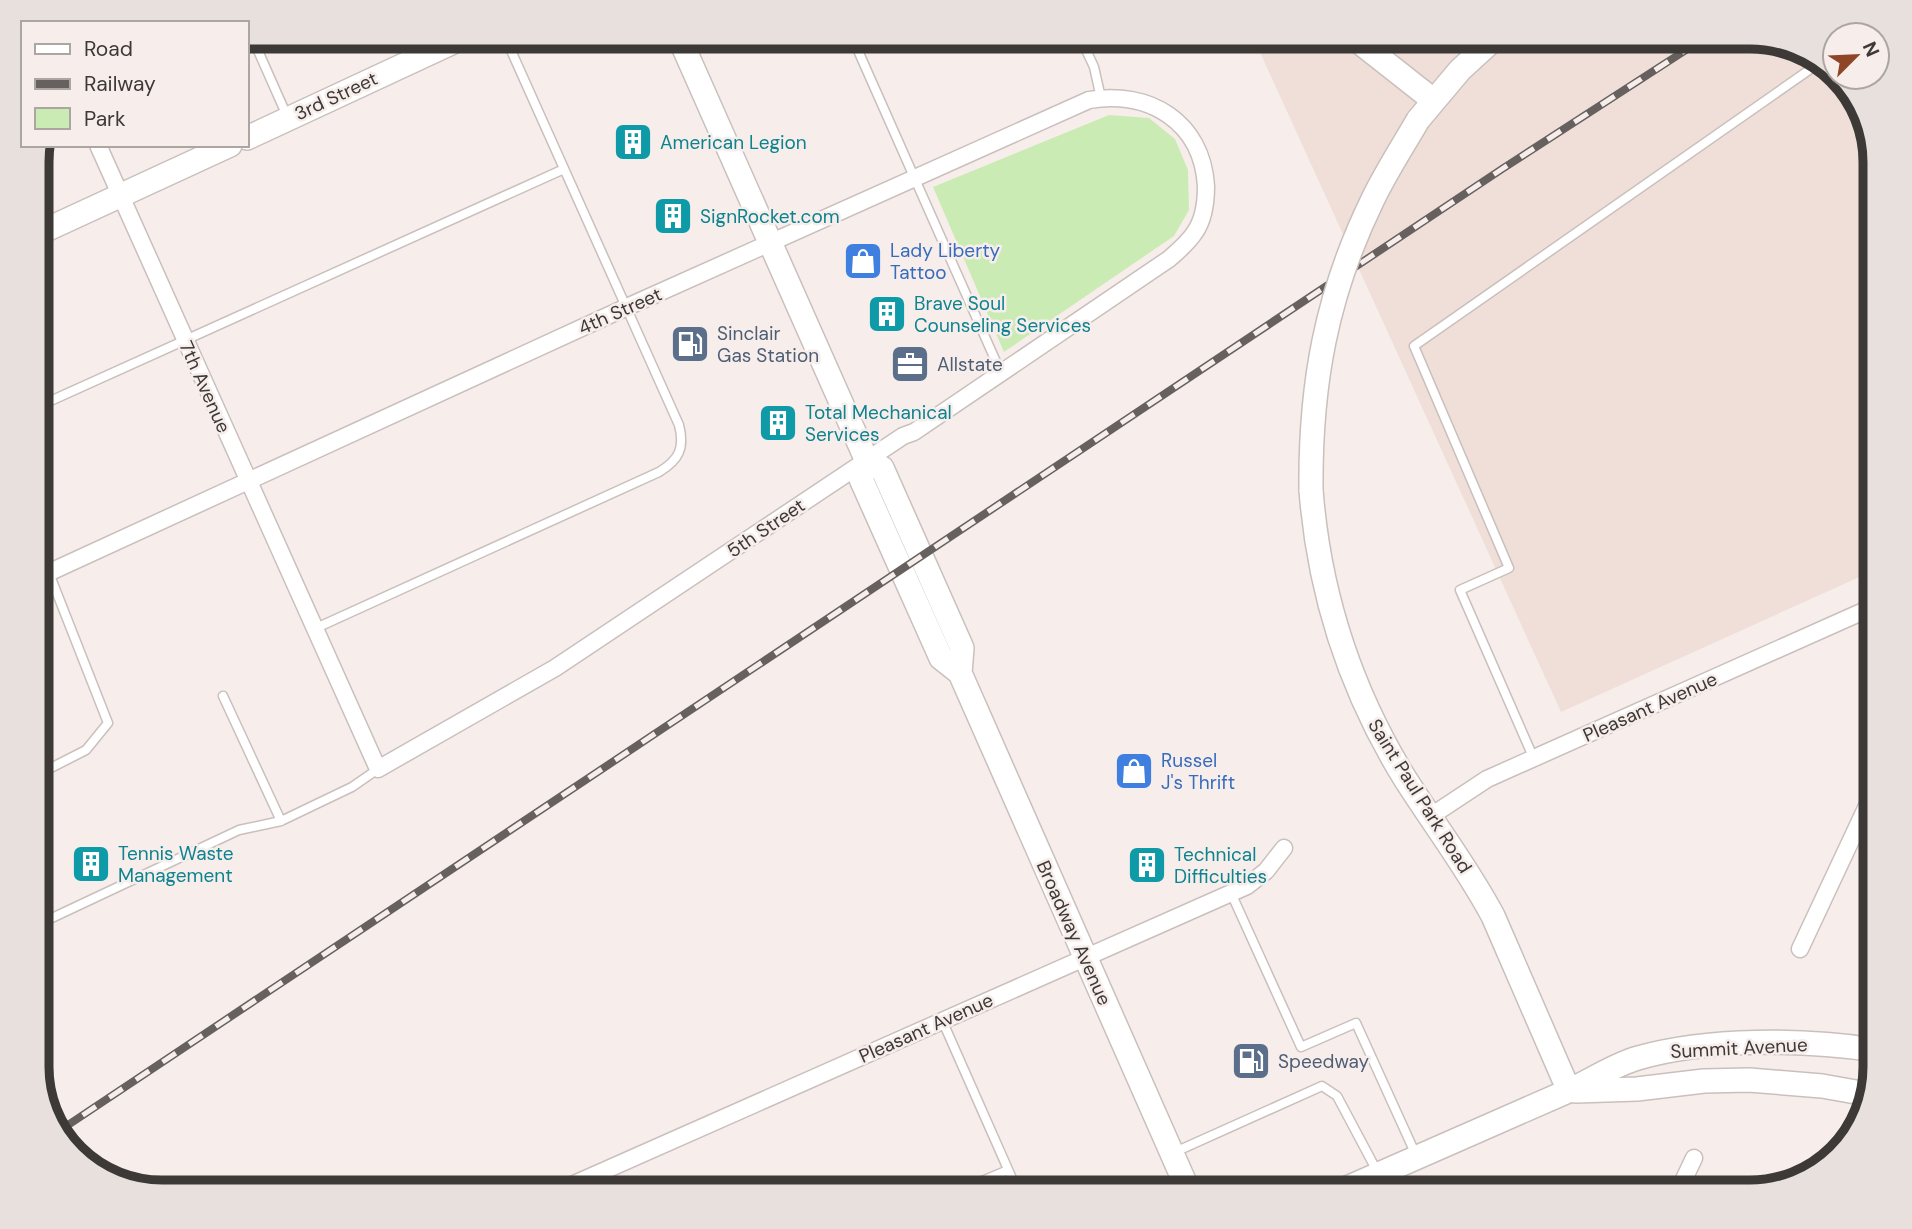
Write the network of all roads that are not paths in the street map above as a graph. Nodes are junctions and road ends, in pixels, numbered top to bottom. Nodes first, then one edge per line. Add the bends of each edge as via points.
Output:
1 (257, 49) edge
2 (438, 49) edge
3 (510, 49) edge
4 (684, 49) edge
5 (857, 49) edge
6 (1085, 49) edge
7 (1368, 49) edge
8 (1484, 49) edge
9 (1812, 68) edge
10 (1101, 98) junction
11 (1433, 100) junction
12 (288, 118) junction
13 (248, 138) edge
14 (100, 147) edge
15 (226, 147) edge
16 (1197, 147) joint
17 (564, 169) junction
18 (916, 179) junction
19 (121, 196) junction
20 (49, 229) edge
21 (771, 243) junction
22 (627, 307) junction
23 (184, 340) junction
24 (1001, 373) junction
25 (49, 402) edge
26 (867, 461) junction
27 (248, 483) junction
28 (49, 572) edge
29 (49, 589) edge
30 (1863, 611) edge
31 (314, 629) junction
32 (223, 696) dead end
33 (1534, 759) junction
34 (49, 769) edge
35 (378, 769) junction
36 (1863, 815) edge
37 (1431, 816) junction
38 (281, 821) junction
39 (1284, 848) dead end
40 (1231, 893) junction
41 (49, 919) edge
42 (1800, 949) dead end
43 (1085, 958) junction
44 (943, 1020) junction
45 (1863, 1048) edge
46 (1569, 1091) junction
47 (1859, 1093) edge
48 (1172, 1153) junction
49 (1417, 1157) junction
50 (1693, 1158) dead end
51 (1008, 1170) junction
52 (586, 1180) edge
53 (984, 1180) edge
54 (1013, 1180) edge
55 (1184, 1180) edge
56 (1368, 1180) edge
57 (1374, 1180) edge
58 (1683, 1180) edge

1 - 12 lane
2 - 12 street, 3rd Street
3 - 17 lane
4 - 21 street, Broadway Avenue
5 - 18 lane
6 - 10 lane
7 - 11 street
8 - 11 street, Saint Paul Park Road
9 - 33 lane via 1414,346 1509,568 1460,590
10 - 16 street, 4th Street via 1127,98 1167,113
10 - 18 street, 4th Street
11 - 37 street, Saint Paul Park Road, bridge via 1365,216 1331,306 1315,388 1311,490 1319,561 1349,668 1385,744
12 - 13 street, 3rd Street
14 - 19 street, 7th Avenue
15 - 19 street
16 - 24 street, 5th Street via 1205,172 1205,205 1196,232 1169,260
17 - 22 lane
17 - 23 lane
18 - 21 street, 4th Street
18 - 24 lane
19 - 20 street
19 - 23 street, 7th Avenue
21 - 22 street, 4th Street
21 - 26 street, Broadway Avenue
22 - 27 street, 4th Street
22 - 31 lane via 679,425 682,449 674,461 659,472
23 - 25 lane
23 - 27 street, 7th Avenue
24 - 26 street, 5th Street
26 - 35 street, 5th Street via 555,668
26 - 43 street, Broadway Avenue via 861,479 941,658 960,673
27 - 28 street, 4th Street
27 - 31 street, 7th Avenue
29 - 34 lane via 108,723 86,750
30 - 33 street, Pleasant Avenue
31 - 35 street
32 - 38 lane
33 - 37 street, Pleasant Avenue via 1475,786
35 - 38 lane via 352,788
36 - 42 street
37 - 46 street, Saint Paul Park Road via 1493,916
38 - 41 lane via 239,830
39 - 40 street, Pleasant Avenue via 1259,877
40 - 43 street, Pleasant Avenue
40 - 49 lane via 1301,1047 1356,1023
43 - 44 street, Pleasant Avenue
43 - 48 street, Broadway Avenue
44 - 51 lane
44 - 52 street, Pleasant Avenue
45 - 46 street, Summit Avenue via 1790,1043 1681,1049 1628,1060
46 - 47 street, Summit Avenue via 1749,1080
46 - 49 street, Summit Avenue
48 - 55 street, Broadway Avenue
48 - 56 lane via 1322,1086 1338,1096 1362,1146
49 - 57 street, Summit Avenue
50 - 58 street
51 - 53 lane
51 - 54 lane

